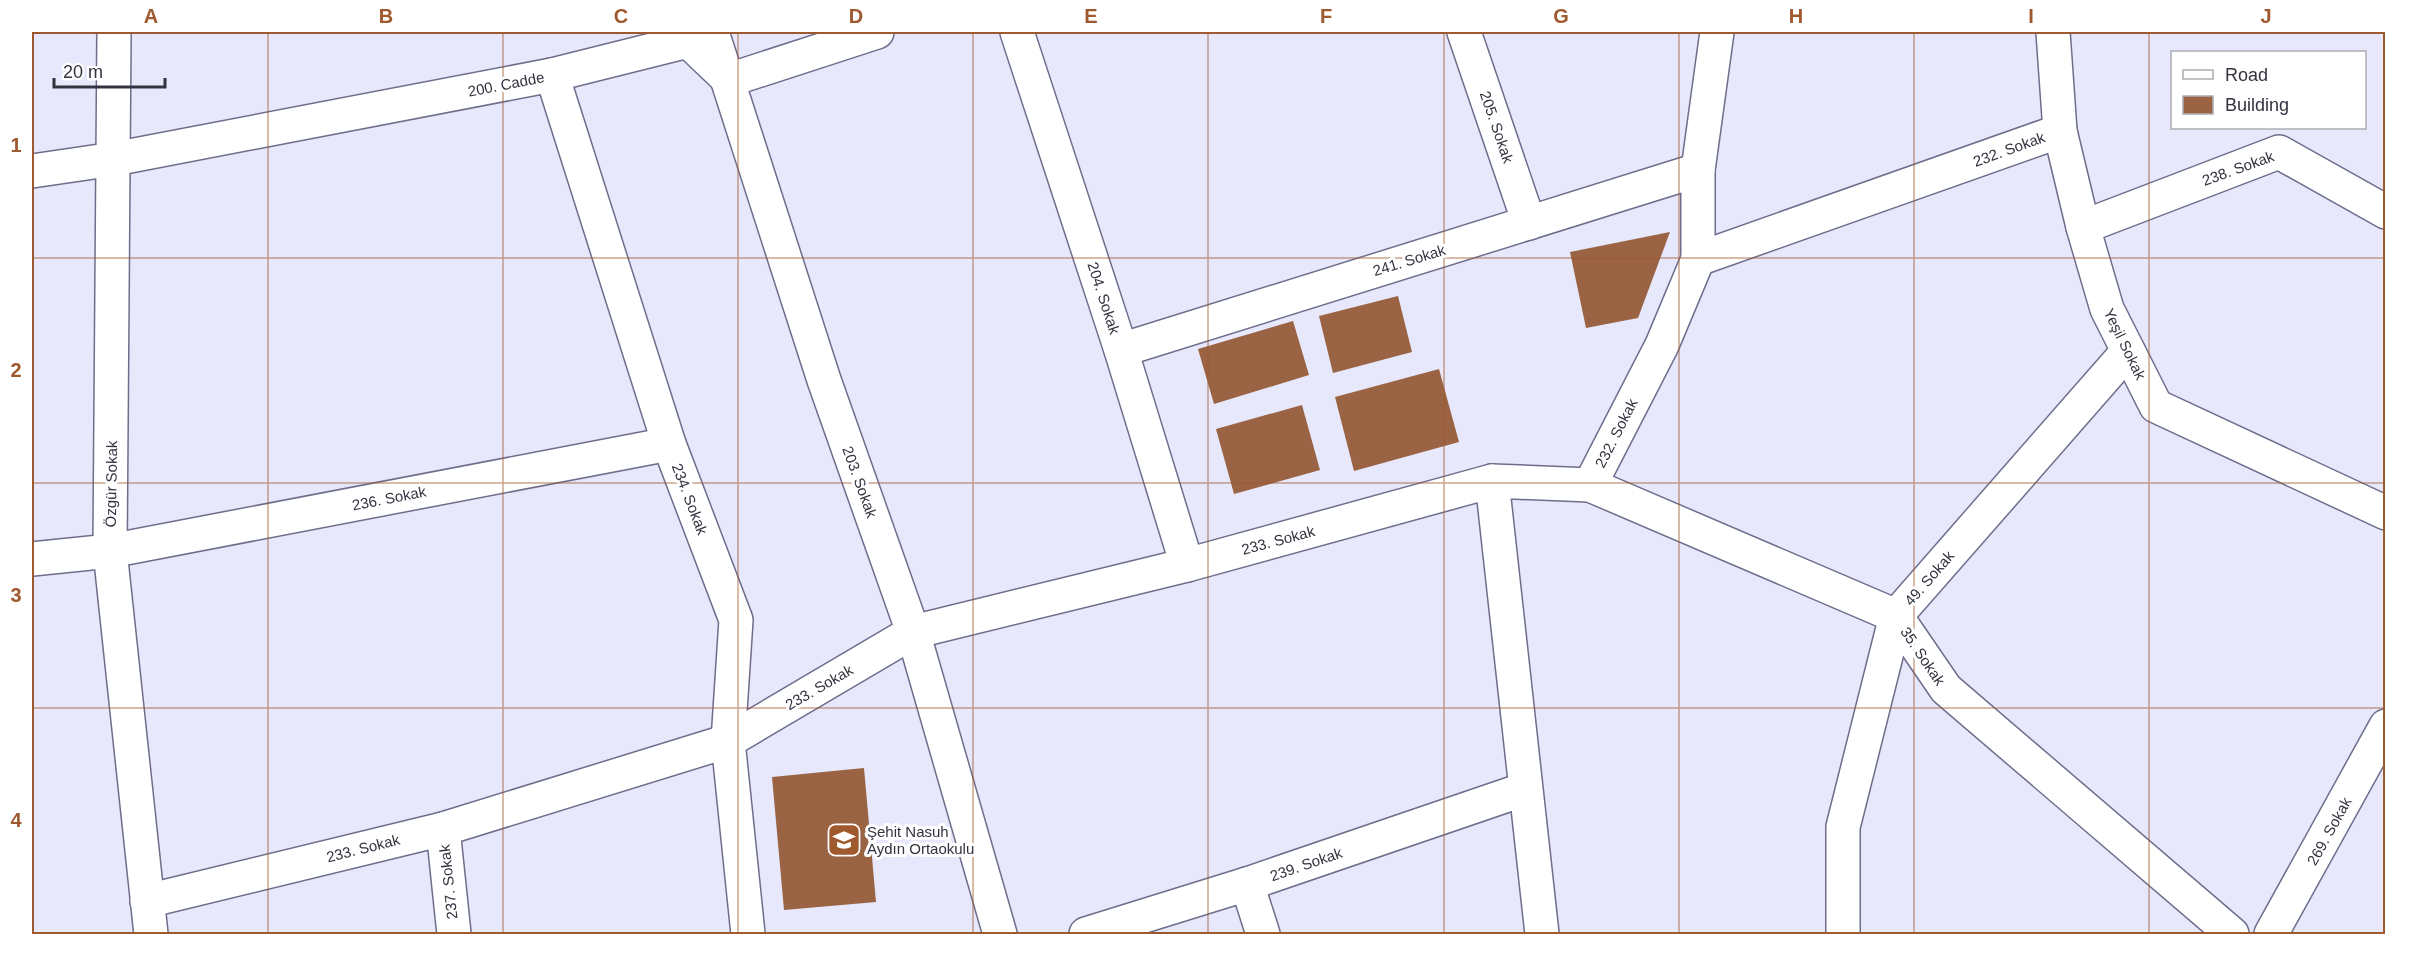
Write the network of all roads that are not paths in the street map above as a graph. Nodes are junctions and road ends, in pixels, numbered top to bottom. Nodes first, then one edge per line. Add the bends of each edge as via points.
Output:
1 (114, 32) edge
2 (712, 32) edge
3 (877, 32) edge
4 (1017, 32) edge
5 (1464, 32) edge
6 (1716, 32) edge
7 (2053, 32) edge
8 (552, 75) junction
9 (729, 80) junction
10 (2060, 131) junction
11 (114, 159) junction
12 (1698, 170) junction
13 (32, 171) edge
14 (2385, 212) edge
15 (1529, 223) junction
16 (2083, 226) junction
17 (1698, 259) junction
18 (1121, 350) junction
19 (2128, 351) junction
20 (669, 444) junction
21 (1492, 481) junction
22 (1590, 485) junction
23 (2385, 513) edge
24 (110, 551) junction
25 (32, 559) edge
26 (1187, 565) junction
27 (1896, 616) junction
28 (913, 632) junction
29 (728, 741) junction
30 (2382, 745) edge
31 (1525, 789) junction
32 (443, 829) junction
33 (1247, 884) junction
34 (147, 900) junction
35 (151, 934) edge
36 (454, 934) edge
37 (748, 934) edge
38 (1000, 934) edge
39 (1086, 934) edge
40 (1263, 934) edge
41 (1542, 934) edge
42 (1843, 934) edge
43 (2232, 934) edge
44 (2271, 934) edge

1 - 11 street, Özgür Sokak
2 - 9 street, 203. Sokak
3 - 9 street
4 - 18 street, 204. Sokak
5 - 15 street, 205. Sokak
6 - 12 street
7 - 10 street, Yeşil Sokak
8 - 9 street, 200. Cadde via 688,41
8 - 11 street, 200. Cadde
8 - 20 street, 234. Sokak
9 - 28 street, 203. Sokak via 824,380
10 - 16 street, Yeşil Sokak
10 - 17 street, 232. Sokak
11 - 13 street, 200. Cadde
11 - 24 street, Özgür Sokak
12 - 15 street, 241. Sokak
12 - 17 street
14 - 16 street, 238. Sokak via 2279,152
15 - 18 street, 241. Sokak
16 - 19 street, Yeşil Sokak via 2107,309
17 - 22 street, 232. Sokak via 1662,345
18 - 26 street, 204. Sokak
19 - 23 street, Yeşil Sokak via 2156,406
19 - 27 street, 49. Sokak
20 - 24 street, 236. Sokak
20 - 29 street, 234. Sokak via 736,620
21 - 22 street, 232. Sokak
21 - 26 street, 233. Sokak
21 - 31 street
22 - 27 street, 35. Sokak
24 - 25 street, 236. Sokak
24 - 34 street, Özgür Sokak
26 - 28 street, 233. Sokak
27 - 42 street, 49. Sokak via 1844,827
27 - 43 street, 35. Sokak via 1946,689
28 - 29 street, 233. Sokak
28 - 38 street, 203. Sokak
29 - 32 street, 233. Sokak
29 - 37 street, 234. Sokak
30 - 44 street, 269. Sokak
31 - 33 street, 239. Sokak
31 - 41 street
32 - 34 street, 233. Sokak
32 - 36 street, 237. Sokak
33 - 39 street, 239. Sokak
33 - 40 street
34 - 35 street, Özgür Sokak

